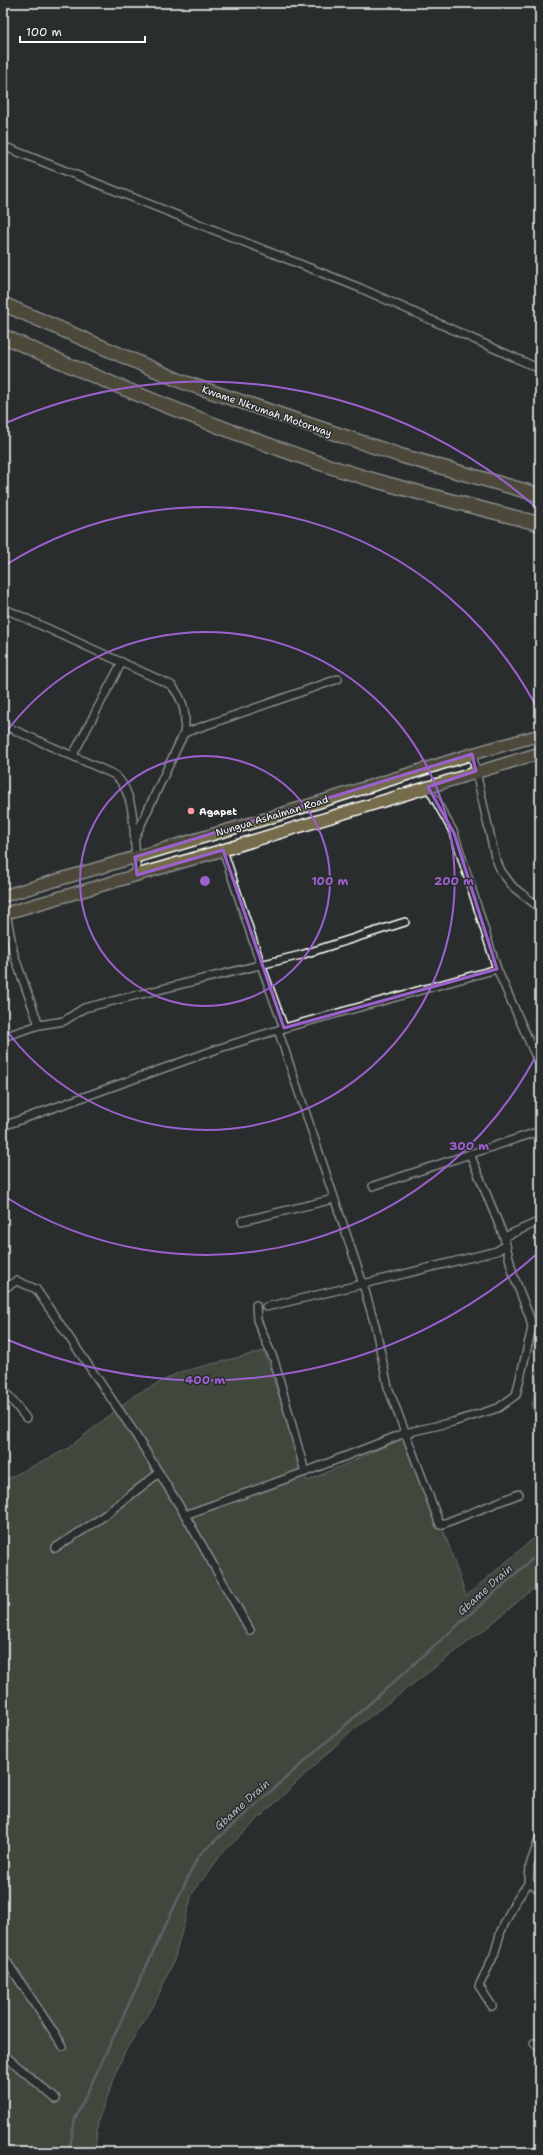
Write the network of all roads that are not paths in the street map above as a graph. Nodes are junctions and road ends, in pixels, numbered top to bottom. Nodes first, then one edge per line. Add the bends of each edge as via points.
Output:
1 (3, 146) edge
2 (3, 304) edge
3 (3, 336) edge
4 (540, 369) edge
5 (540, 495) edge
6 (540, 524) edge
7 (3, 608) edge
8 (122, 662) junction
9 (338, 679) dead end
10 (3, 725) edge
11 (184, 733) junction
12 (540, 735) edge
13 (540, 753) edge
14 (472, 754) junction
15 (73, 755) junction
16 (476, 771) junction
17 (428, 787) junction
18 (136, 835) junction
19 (223, 850) junction
20 (135, 858) junction
21 (137, 875) junction
22 (3, 896) edge
23 (539, 904) edge
24 (4, 914) edge
25 (405, 922) dead end
26 (261, 965) junction
27 (497, 969) junction
28 (39, 1026) junction
29 (281, 1029) junction
30 (3, 1037) edge
31 (540, 1066) edge
32 (3, 1126) edge
33 (540, 1131) edge
34 (470, 1154) junction
35 (373, 1186) dead end
36 (334, 1199) junction
37 (242, 1221) dead end
38 (540, 1221) edge
39 (504, 1237) junction
40 (506, 1245) junction
41 (363, 1284) junction
42 (3, 1289) edge
43 (256, 1305) dead end
44 (266, 1307) dead end
45 (3, 1389) edge
46 (26, 1418) dead end
47 (405, 1433) junction
48 (306, 1472) junction
49 (159, 1473) junction
50 (519, 1494) dead end
51 (185, 1515) junction
52 (55, 1548) dead end
53 (250, 1630) dead end
54 (540, 1837) edge
55 (529, 1882) junction
56 (540, 1890) edge
57 (3, 1956) edge
58 (492, 2006) dead end
59 (534, 2043) dead end
60 (63, 2046) dead end
61 (540, 2049) edge
62 (3, 2054) edge
63 (56, 2099) dead end

1 - 4 street via 360,288
2 - 5 highway, Kwame Nkrumah Motorway via 182,382 402,456
3 - 6 highway via 112,384 308,459 392,486
7 - 8 street
8 - 11 street via 171,685 179,693 186,718
8 - 15 street
9 - 11 street
10 - 15 street
11 - 18 street
12 - 14 main road, Nungua Ashaiman Road
13 - 16 main road, Nungua Ashaiman Road
14 - 16 street
14 - 20 main road, Nungua Ashaiman Road
15 - 18 street via 112,774 123,783
16 - 17 main road, Nungua Ashaiman Road
16 - 23 street via 498,864 513,887
17 - 19 main road, Nungua Ashaiman Road
17 - 27 street via 454,834
18 - 20 street
19 - 21 main road, Nungua Ashaiman Road
19 - 26 street
20 - 21 street
20 - 22 main road, Nungua Ashaiman Road
21 - 24 main road, Nungua Ashaiman Road
24 - 28 street via 14,956
25 - 26 street
26 - 28 street via 98,1004 79,1010 64,1021
26 - 29 street
27 - 29 street
27 - 31 street
28 - 30 street
29 - 32 street
29 - 36 street
33 - 34 street
34 - 35 street
34 - 39 street
36 - 37 street
36 - 41 street
38 - 39 street
39 - 40 street
40 - 41 street via 497,1251
40 - 47 street via 532,1328 516,1395 498,1408
41 - 44 street
41 - 47 street via 388,1387
42 - 49 street via 17,1281 36,1289
43 - 48 street via 257,1320 274,1360
45 - 46 street
47 - 48 street
47 - 50 street via 440,1525
48 - 51 street
49 - 51 street
49 - 52 street via 98,1520
51 - 53 street
54 - 55 street via 530,1865
55 - 56 street
55 - 58 street via 514,1904 501,1931 494,1955 479,1986
57 - 60 street
59 - 61 street
62 - 63 street

